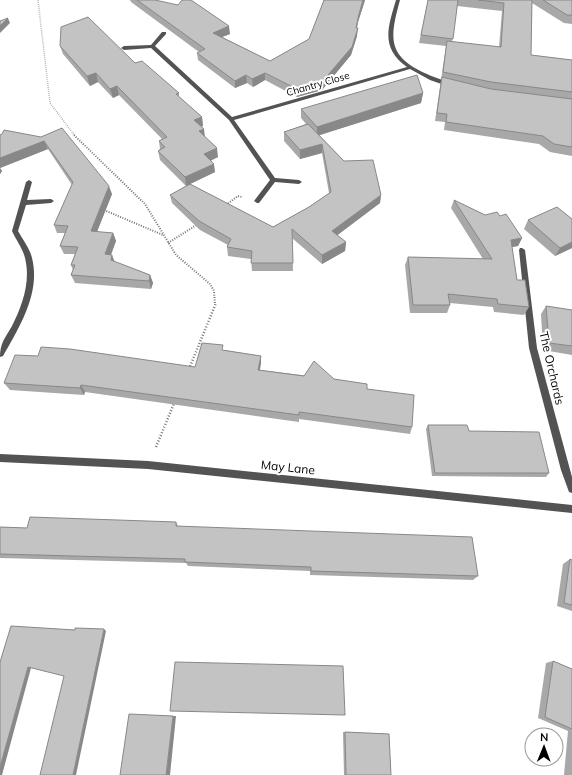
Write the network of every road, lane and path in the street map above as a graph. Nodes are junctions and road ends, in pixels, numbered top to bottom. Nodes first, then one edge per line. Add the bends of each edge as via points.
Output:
1 (38, 0) edge
2 (398, 0) edge
3 (164, 33) dead end
4 (152, 46) junction
5 (124, 48) dead end
6 (409, 68) junction
7 (457, 87) edge
8 (231, 119) junction
9 (273, 180) junction
10 (29, 182) dead end
11 (299, 182) dead end
12 (51, 201) dead end
13 (257, 201) joint
14 (22, 203) junction
15 (102, 209) edge
16 (220, 209) edge
17 (202, 222) edge
18 (163, 235) junction
19 (168, 243) junction
20 (522, 250) edge
21 (0, 354) edge
22 (187, 374) edge
23 (178, 395) edge
24 (0, 458) edge
25 (148, 465) junction
26 (572, 489) edge
27 (572, 509) edge

1 - 18 path via 50,103 70,131 145,204
2 - 6 street via 390,37 395,50
3 - 4 street
4 - 5 street
4 - 8 street
6 - 7 street
6 - 8 street, Chantry Close
8 - 9 street
9 - 11 street
9 - 13 street
10 - 14 street
12 - 14 street
13 - 16 path via 238,196
14 - 21 street via 15,231 29,258 27,299
15 - 18 path
17 - 19 path
18 - 19 path
19 - 22 path via 176,255 210,284 216,303
20 - 26 street, The Orchards via 533,348
23 - 25 path
24 - 25 street, May Lane
25 - 27 street, May Lane

